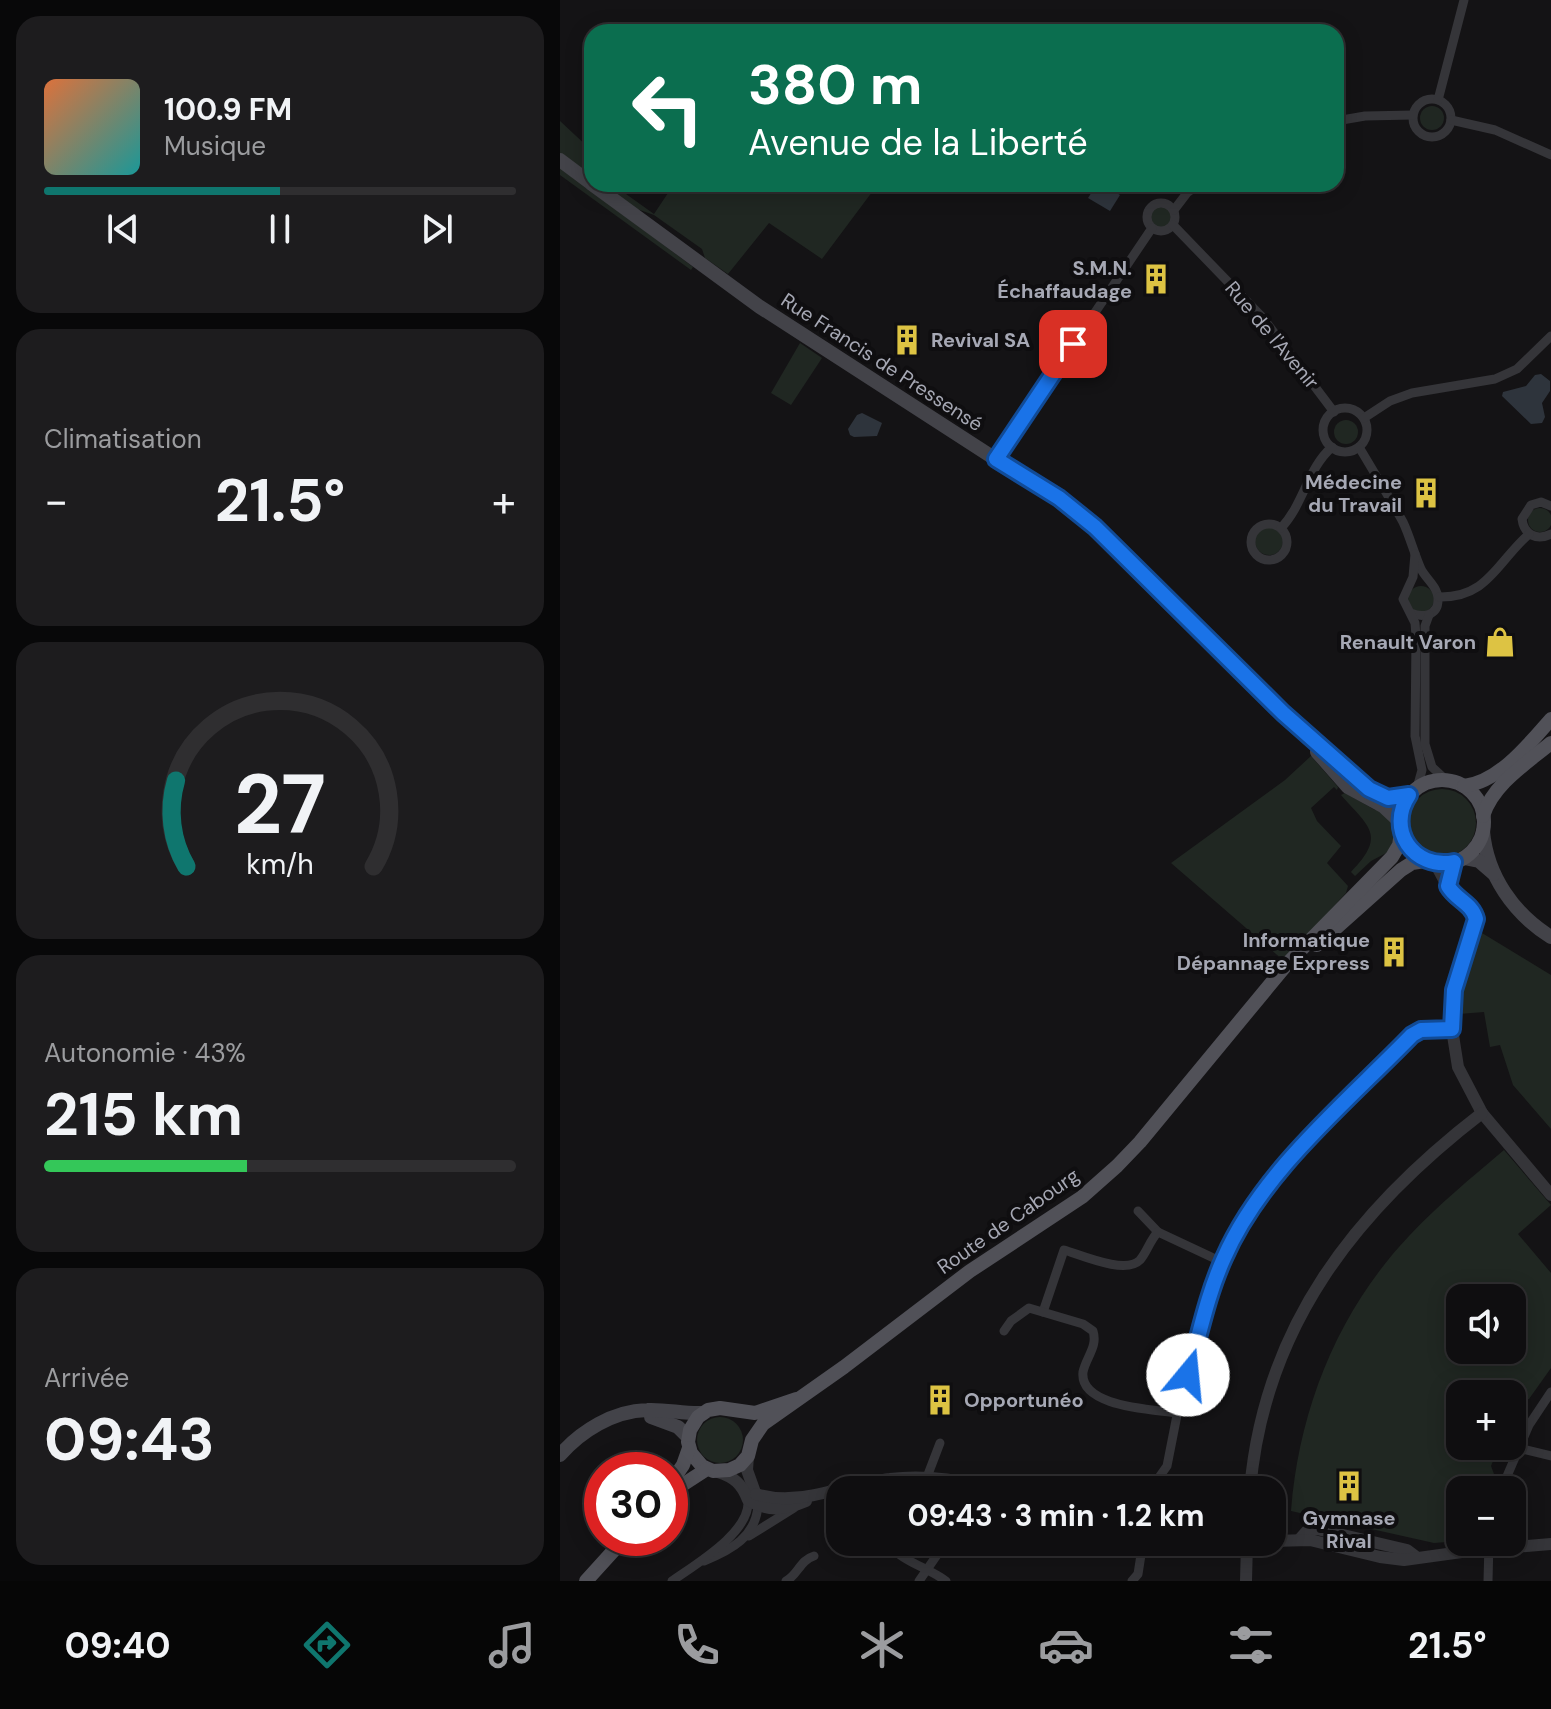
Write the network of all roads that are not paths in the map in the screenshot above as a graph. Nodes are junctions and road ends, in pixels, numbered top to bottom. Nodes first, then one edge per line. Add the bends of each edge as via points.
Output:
1 (1464, 0) edge
2 (1438, 100) junction
3 (1413, 115) junction
4 (1344, 120) edge
5 (1451, 120) junction
6 (1551, 155) edge
7 (560, 160) edge
8 (584, 178) edge
9 (603, 192) edge
10 (1188, 192) edge
11 (1174, 210) junction
12 (1173, 225) junction
13 (1152, 228) junction
14 (1551, 336) edge
15 (1334, 412) junction
16 (1364, 418) junction
17 (1332, 447) junction
18 (1359, 447) junction
19 (996, 459) junction
20 (1551, 506) edge
21 (1281, 528) junction
22 (1529, 534) junction
23 (1551, 534) edge
24 (1415, 554) junction
25 (1429, 583) junction
26 (1410, 585) junction
27 (1439, 597) junction
28 (1411, 613) junction
29 (1429, 615) junction
30 (1283, 713) junction
31 (1551, 719) edge
32 (1551, 743) edge
33 (1446, 780) junction
34 (1464, 786) junction
35 (1413, 791) junction
36 (1483, 823) junction
37 (1400, 827) junction
38 (1459, 860) junction
39 (1430, 862) junction
40 (1496, 876) junction
41 (1448, 886) junction
42 (1551, 937) edge
43 (1248, 1011) junction
44 (1452, 1029) junction
45 (1482, 1113) junction
46 (1551, 1195) edge
47 (1138, 1211) dead end
48 (1158, 1232) junction
49 (1222, 1262) junction
50 (1043, 1312) junction
51 (1004, 1331) dead end
52 (1551, 1392) edge
53 (796, 1399) junction
54 (734, 1412) junction
55 (703, 1413) junction
56 (1177, 1413) junction
57 (627, 1414) junction
58 (1526, 1434) edge
59 (752, 1440) junction
60 (689, 1442) junction
61 (936, 1445) dead end
62 (1526, 1450) edge
63 (686, 1452) edge
64 (560, 1455) edge
65 (748, 1456) junction
66 (1551, 1456) edge
67 (713, 1470) junction
68 (927, 1476) edge
69 (1161, 1476) edge
70 (1253, 1476) edge
71 (688, 1483) edge
72 (826, 1492) edge
73 (823, 1493) junction
74 (754, 1500) junction
75 (803, 1503) junction
76 (746, 1538) junction
77 (1286, 1542) edge
78 (1526, 1544) edge
79 (1551, 1544) edge
80 (1446, 1551) edge
81 (609, 1556) edge
82 (814, 1556) dead end
83 (905, 1556) edge
84 (937, 1556) edge
85 (1141, 1556) edge
86 (1247, 1556) edge
87 (1489, 1556) edge
88 (694, 1566) junction
89 (926, 1572) junction
90 (586, 1581) edge
91 (672, 1581) edge
92 (786, 1581) edge
93 (919, 1581) edge
94 (946, 1581) edge
95 (1132, 1581) edge
96 (1246, 1581) edge
97 (1488, 1581) edge

1 - 2 street
2 - 3 street via 1425,100
2 - 5 street via 1447,105
3 - 4 street
3 - 5 street via 1420,132 1431,137 1446,131
5 - 6 street via 1495,130
7 - 8 main road, Rue Francis de Pressensé
9 - 19 main road, Rue Francis de Pressensé via 760,307
10 - 11 street
11 - 12 street
11 - 13 street via 1165,202 1152,205 1147,217
12 - 13 street via 1164,231
12 - 15 street, Rue de l'Avenir via 1263,318
13 - 19 street
14 - 16 street via 1506,374 1412,393
15 - 16 street via 1351,409
15 - 17 street via 1324,428
16 - 18 street via 1367,431
17 - 18 street via 1345,452
17 - 21 street via 1316,463 1294,513
18 - 24 street
19 - 30 main road, Rue Francis de Pressensé via 1095,527
20 - 22 street via 1536,502 1526,508 1523,524
21 - 21 street via 1269,523 1254,531 1255,554 1265,560 1280,556 1287,542
22 - 23 street
22 - 27 street via 1480,587
24 - 25 street
24 - 26 street
25 - 26 street
25 - 27 street
26 - 28 street via 1403,599
27 - 29 street
28 - 29 street
28 - 35 street via 1416,636 1415,736 1422,770
29 - 33 street via 1425,744 1432,767
30 - 35 main road via 1377,795 1394,798
30 - 37 main road via 1340,779 1383,806
31 - 34 main road via 1501,768
32 - 36 main road via 1500,787
33 - 34 main road
33 - 35 main road via 1427,782
34 - 36 main road via 1477,799
35 - 37 main road via 1404,803
36 - 38 main road via 1476,846
36 - 40 main road
37 - 39 main road via 1410,850
37 - 43 main road via 1392,857
38 - 39 main road
38 - 40 main road via 1479,861
38 - 41 street
39 - 41 street
39 - 43 main road via 1412,863 1389,880
40 - 42 main road via 1516,909
41 - 44 street via 1476,919 1454,990
43 - 53 main road, Route de Cabourg via 1117,1166 1082,1197 970,1271
44 - 45 street via 1458,1067
44 - 49 street via 1417,1031 1359,1089 1252,1205
45 - 46 street
45 - 70 street via 1371,1214 1314,1291 1277,1369
47 - 48 street
48 - 49 street
48 - 50 street via 1131,1266 1064,1250
49 - 56 street
50 - 51 street via 1029,1308
50 - 56 street via 1093,1331 1096,1340 1083,1370 1084,1385 1095,1396
52 - 58 street
53 - 54 main road via 755,1413
53 - 59 main road via 763,1424
54 - 55 main road via 720,1408
54 - 59 main road via 746,1421
55 - 57 main road
55 - 60 main road via 692,1424
56 - 69 street
57 - 60 main road via 662,1419 678,1427
57 - 64 main road via 592,1427
59 - 65 main road
60 - 63 main road
60 - 67 main road via 698,1463
61 - 68 street
62 - 66 street
65 - 67 main road via 735,1468
65 - 74 street
67 - 71 main road
67 - 74 street via 732,1477
72 - 73 street
73 - 74 street
73 - 75 street
74 - 75 street via 780,1509
74 - 76 street via 757,1518
74 - 88 street via 744,1522
75 - 76 street
76 - 88 street
77 - 80 street via 1317,1529 1415,1556
78 - 79 street
81 - 90 main road
82 - 92 street
83 - 89 street
84 - 89 street
85 - 95 street
86 - 96 street
87 - 97 street
88 - 91 street
89 - 93 street
89 - 94 street

